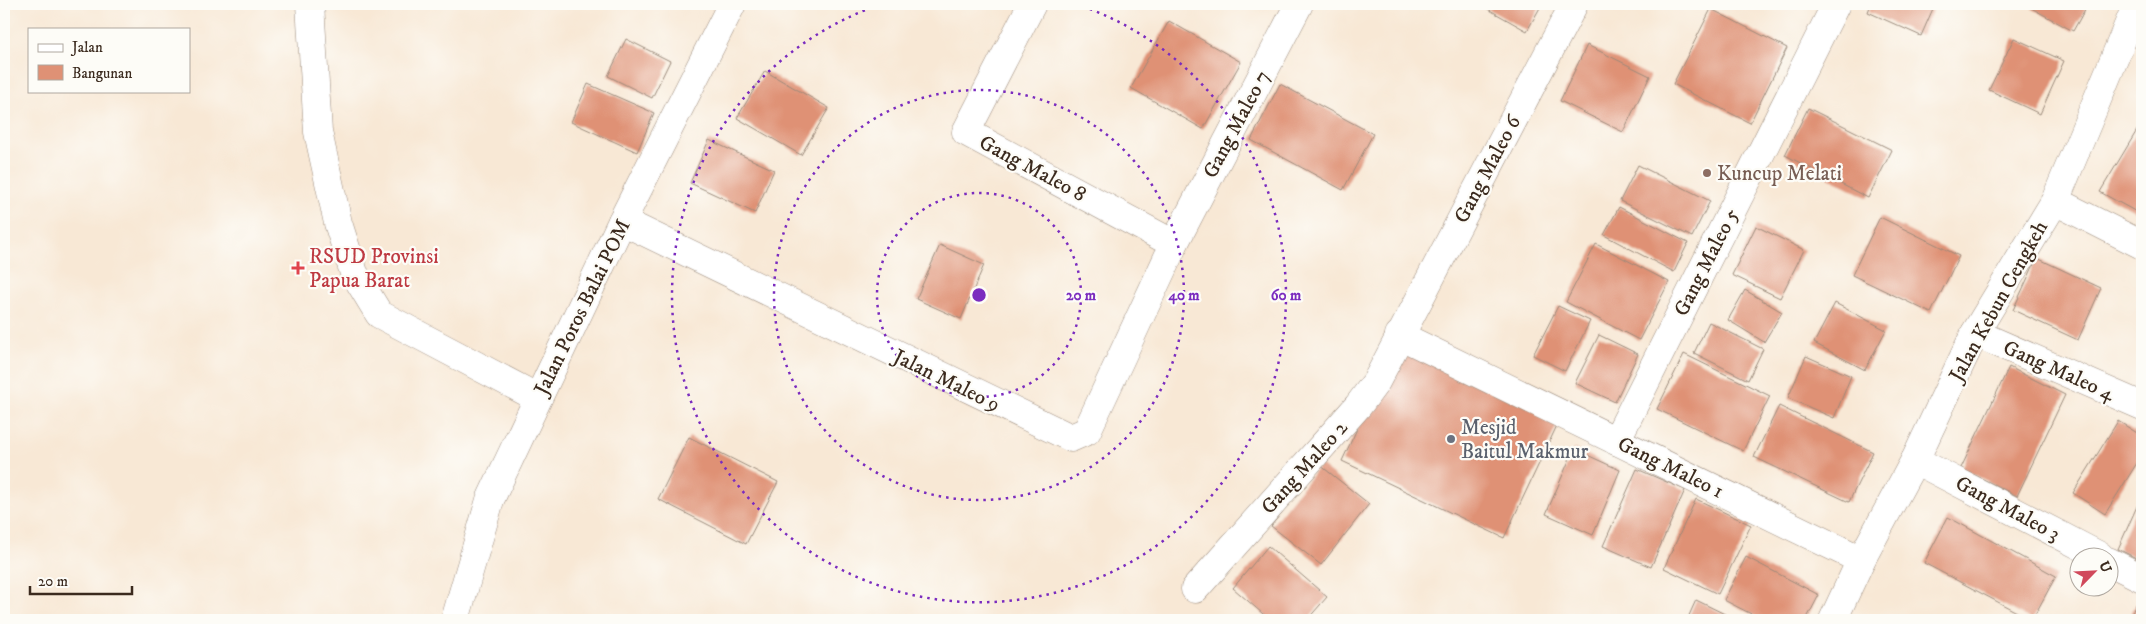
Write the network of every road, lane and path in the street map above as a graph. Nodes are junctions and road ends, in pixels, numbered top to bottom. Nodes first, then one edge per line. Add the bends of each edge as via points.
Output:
1 (310, 4) edge
2 (732, 4) edge
3 (1032, 4) edge
4 (1299, 4) edge
5 (1574, 4) edge
6 (1836, 4) edge
7 (2138, 4) edge
8 (2055, 201) junction
9 (622, 221) junction
10 (1174, 244) junction
11 (2142, 245) edge
12 (1975, 333) junction
13 (1399, 335) junction
14 (538, 398) junction
15 (2142, 406) edge
16 (1616, 441) junction
17 (1915, 460) junction
18 (2081, 546) edge
19 (1861, 560) junction
20 (2118, 566) edge
21 (2142, 578) edge
22 (1195, 589) dead end
23 (455, 620) edge
24 (1833, 620) edge

1 - 14 street via 318,132 338,223 354,272 379,314
2 - 9 street, Jalan Poros Balai POM
3 - 10 street, Gang Maleo 8 via 966,132
4 - 10 street, Gang Maleo 7
5 - 13 street, Gang Maleo 6
6 - 16 street, Gang Maleo 5
7 - 8 street, Jalan Kebun Cengkeh
8 - 11 street
8 - 12 street, Jalan Kebun Cengkeh
9 - 10 street, Jalan Maleo 9 via 1071,438 1087,431
9 - 14 street, Jalan Poros Balai POM
12 - 15 street, Gang Maleo 4
12 - 17 street, Jalan Kebun Cengkeh
13 - 16 street, Gang Maleo 1
13 - 22 street, Gang Maleo 2 via 1367,396
14 - 23 street, Jalan Poros Balai POM via 490,500
16 - 19 street, Gang Maleo 1
17 - 18 street, Gang Maleo 3
17 - 19 street, Jalan Kebun Cengkeh
19 - 24 street, Jalan Kebun Cengkeh
20 - 21 street

